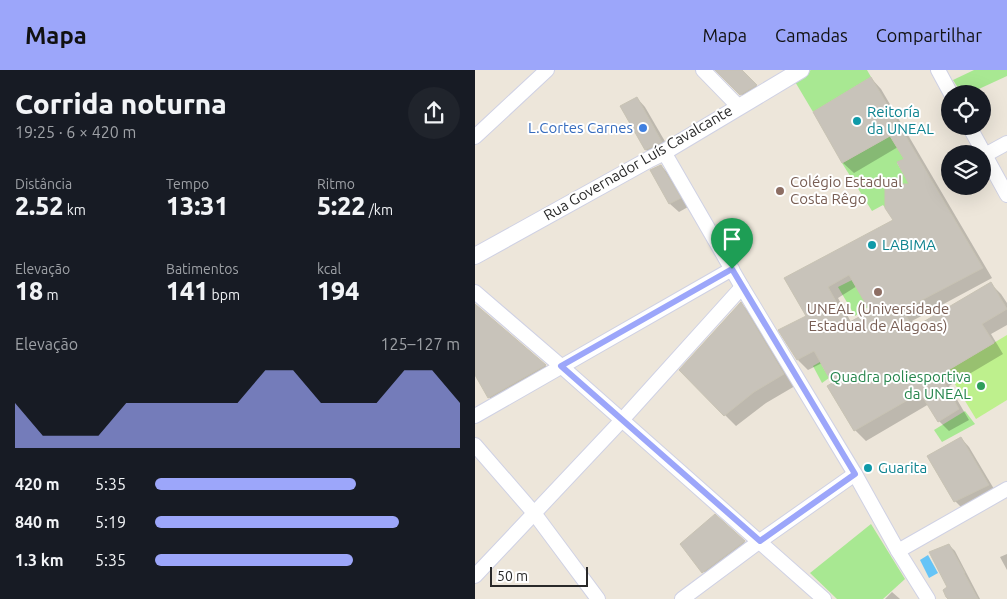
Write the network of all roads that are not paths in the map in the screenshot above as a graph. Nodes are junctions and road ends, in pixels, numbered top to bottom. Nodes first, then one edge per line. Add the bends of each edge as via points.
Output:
1 (547, 70) edge
2 (703, 70) edge
3 (801, 70) edge
4 (938, 70) edge
5 (946, 85) edge
6 (739, 106) junction
7 (475, 137) edge
8 (1007, 142) edge
9 (991, 151) edge
10 (664, 152) junction
11 (991, 165) edge
12 (1007, 195) edge
13 (475, 256) edge
14 (732, 269) junction
15 (742, 288) junction
16 (475, 292) edge
17 (561, 366) junction
18 (475, 416) edge
19 (623, 420) junction
20 (475, 445) edge
21 (855, 474) junction
22 (1007, 489) edge
23 (534, 513) junction
24 (760, 541) junction
25 (898, 551) junction
26 (475, 576) edge
27 (598, 599) edge
28 (682, 599) edge
29 (824, 599) edge
30 (928, 599) edge

1 - 7 street
2 - 6 street
3 - 6 street, Rua Governador Luís Cavalcante
4 - 5 street
6 - 10 street, Rua Governador Luís Cavalcante
8 - 9 street
10 - 13 street, Rua Governador Luís Cavalcante
10 - 14 street
11 - 12 street
14 - 15 street
14 - 17 street
15 - 19 street
15 - 21 street
16 - 17 street
17 - 18 street
17 - 19 street
19 - 23 street
19 - 24 street
20 - 23 street
21 - 24 street
21 - 25 street
22 - 25 street
23 - 26 street
23 - 27 street
24 - 28 street
24 - 29 street
25 - 30 street

